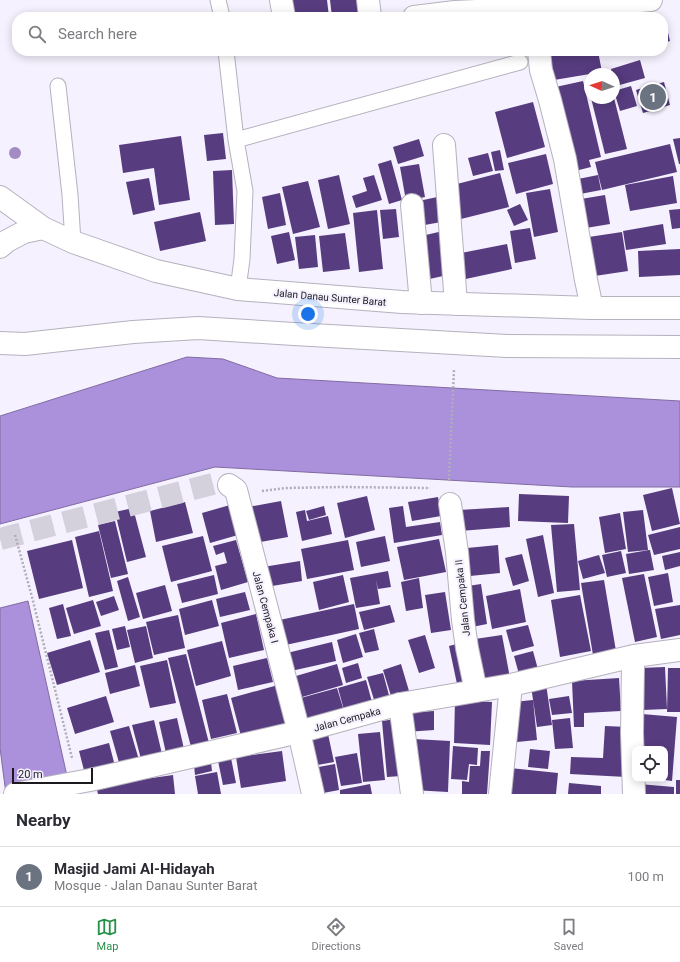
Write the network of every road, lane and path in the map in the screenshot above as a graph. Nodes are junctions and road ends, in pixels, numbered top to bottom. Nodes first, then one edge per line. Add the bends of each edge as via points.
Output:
1 (218, 0) edge
2 (281, 0) edge
3 (368, 0) edge
4 (651, 0) edge
5 (455, 6) edge
6 (536, 8) edge
7 (221, 12) edge
8 (283, 12) edge
9 (369, 12) edge
10 (433, 12) edge
11 (227, 56) edge
12 (540, 56) edge
13 (520, 62) dead end
14 (58, 86) dead end
15 (236, 140) junction
16 (444, 145) dead end
17 (0, 197) edge
18 (412, 205) dead end
19 (43, 228) junction
20 (73, 242) junction
21 (0, 247) edge
22 (238, 289) junction
23 (421, 303) junction
24 (456, 304) junction
25 (592, 308) junction
26 (680, 308) edge
27 (1, 344) edge
28 (680, 347) edge
29 (453, 378) dead end
30 (428, 488) dead end
31 (233, 490) joint
32 (450, 494) joint
33 (15, 535) dead end
34 (680, 650) edge
35 (634, 656) junction
36 (512, 684) junction
37 (476, 691) junction
38 (400, 704) junction
39 (299, 732) junction
40 (83, 785) edge
41 (16, 794) edge
42 (313, 794) edge
43 (412, 794) edge
44 (500, 794) edge
45 (634, 794) edge

1 - 7 lane
2 - 8 street
3 - 9 street
4 - 6 street
5 - 6 street
5 - 10 street
11 - 15 lane
12 - 25 street via 565,159
13 - 15 lane
14 - 20 lane
15 - 22 lane via 245,191
16 - 24 street
17 - 19 street, Jalan Danau Sunter Barat
18 - 23 street
19 - 20 street, Jalan Danau Sunter Barat
19 - 21 street via 24,232
20 - 22 street, Jalan Danau Sunter Barat via 156,271
22 - 23 street, Jalan Danau Sunter Barat
23 - 24 street, Jalan Danau Sunter Barat
24 - 25 street, Jalan Danau Sunter Barat
25 - 26 street, Jalan Danau Sunter Barat
27 - 28 street via 198,328 507,346
29 - 32 path
30 - 31 path
31 - 39 street, Jalan Cempaka I
32 - 37 street, Jalan Cempaka II via 463,620
33 - 40 path
34 - 35 street, Jalan Cempaka
35 - 36 street, Jalan Cempaka
35 - 45 street
36 - 37 street, Jalan Cempaka
36 - 44 street
37 - 38 street, Jalan Cempaka
38 - 39 street, Jalan Cempaka
38 - 43 street
39 - 40 street, Jalan Cempaka
39 - 42 street, Jalan Cempaka I
40 - 41 street, Jalan Cempaka

